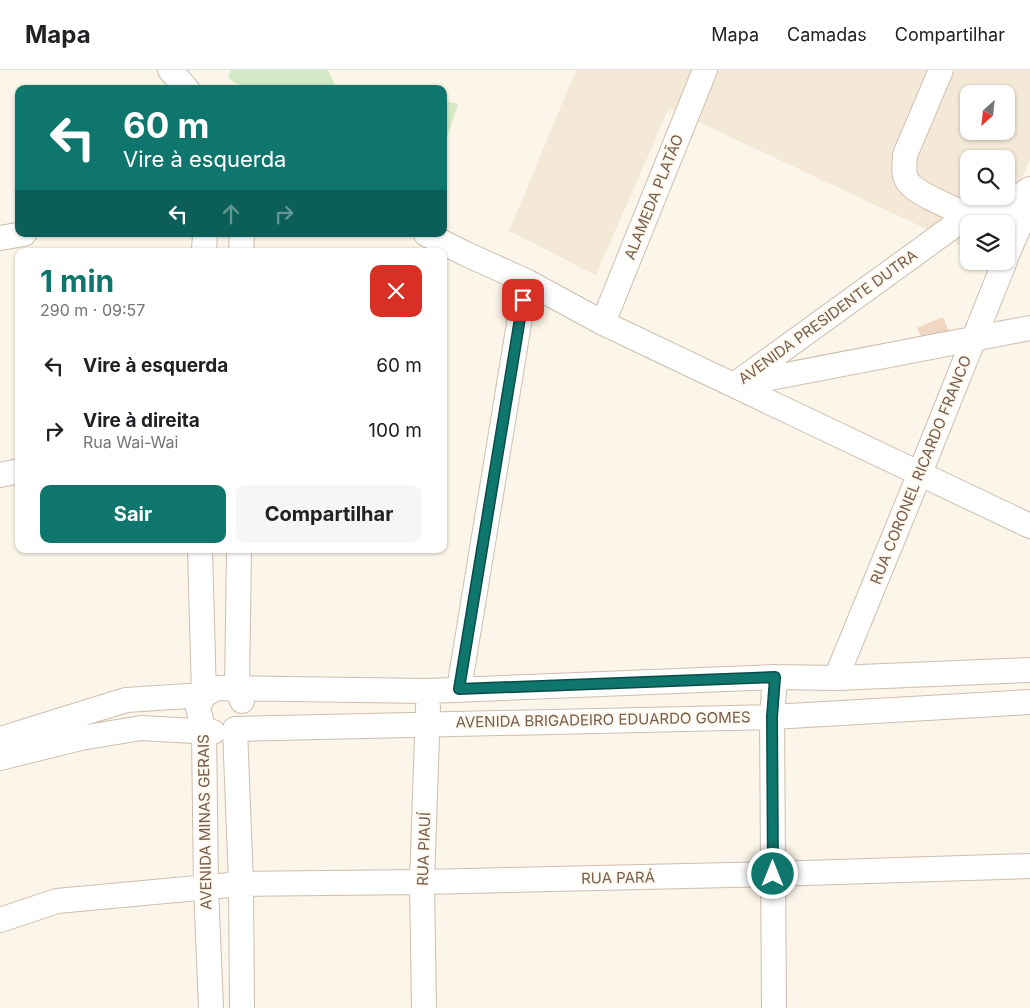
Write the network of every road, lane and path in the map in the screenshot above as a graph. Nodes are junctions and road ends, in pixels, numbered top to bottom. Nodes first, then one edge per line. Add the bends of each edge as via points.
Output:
1 (170, 70) edge
2 (705, 70) edge
3 (941, 70) edge
4 (183, 85) edge
5 (1030, 171) edge
6 (1015, 182) edge
7 (1030, 189) edge
8 (1030, 202) edge
9 (983, 205) edge
10 (969, 215) edge
11 (991, 215) edge
12 (1015, 231) edge
13 (960, 235) edge
14 (15, 236) edge
15 (432, 237) edge
16 (0, 238) edge
17 (1000, 270) edge
18 (526, 281) junction
19 (604, 324) junction
20 (1030, 328) edge
21 (734, 385) junction
22 (15, 472) edge
23 (920, 473) junction
24 (0, 475) edge
25 (1030, 526) edge
26 (200, 553) edge
27 (239, 553) edge
28 (1030, 670) edge
29 (775, 677) junction
30 (836, 678) junction
31 (459, 689) junction
32 (428, 691) junction
33 (1030, 702) edge
34 (220, 710) junction
35 (772, 717) junction
36 (428, 724) junction
37 (0, 739) edge
38 (0, 758) edge
39 (1030, 866) edge
40 (773, 874) junction
41 (422, 882) junction
42 (241, 884) junction
43 (206, 886) junction
44 (0, 920) edge
45 (211, 1008) edge
46 (242, 1008) edge
47 (424, 1008) edge
48 (774, 1008) edge

1 - 4 street
2 - 19 street, ALAMEDA PLATÃO
3 - 10 street via 905,155 904,170 908,182 922,193
5 - 6 street
7 - 11 street
8 - 12 street
9 - 21 street, AVENIDA PRESIDENTE DUTRA
13 - 21 street
14 - 16 street
15 - 18 street
17 - 23 street, RUA CORONEL RICARDO FRANCO
18 - 19 street
18 - 31 street
19 - 23 street
20 - 21 street, AVENIDA PRESIDENTE DUTRA
22 - 24 street
23 - 25 street
23 - 30 street, RUA CORONEL RICARDO FRANCO
26 - 34 street, AVENIDA MINAS GERAIS
27 - 34 street, AVENIDA MINAS GERAIS
28 - 30 street
29 - 30 street
29 - 31 street
29 - 35 street
31 - 32 street
32 - 34 street
32 - 36 street, RUA PIAUÍ
33 - 35 street, AVENIDA BRIGADEIRO EDUARDO GOMES
34 - 36 street, AVENIDA BRIGADEIRO EDUARDO GOMES
34 - 37 street via 126,700
34 - 38 street
34 - 42 street, AVENIDA MINAS GERAIS
34 - 43 street, AVENIDA MINAS GERAIS
35 - 36 street, AVENIDA BRIGADEIRO EDUARDO GOMES
35 - 40 street
36 - 41 street, RUA PIAUÍ
39 - 40 street, RUA PARÁ
40 - 41 street, RUA PARÁ
40 - 48 street
41 - 42 street, RUA PARÁ
41 - 47 street, RUA PIAUÍ
42 - 43 street, RUA PARÁ
42 - 46 street, AVENIDA MINAS GERAIS
43 - 44 street, RUA PARÁ via 57,900
43 - 45 street, AVENIDA MINAS GERAIS

